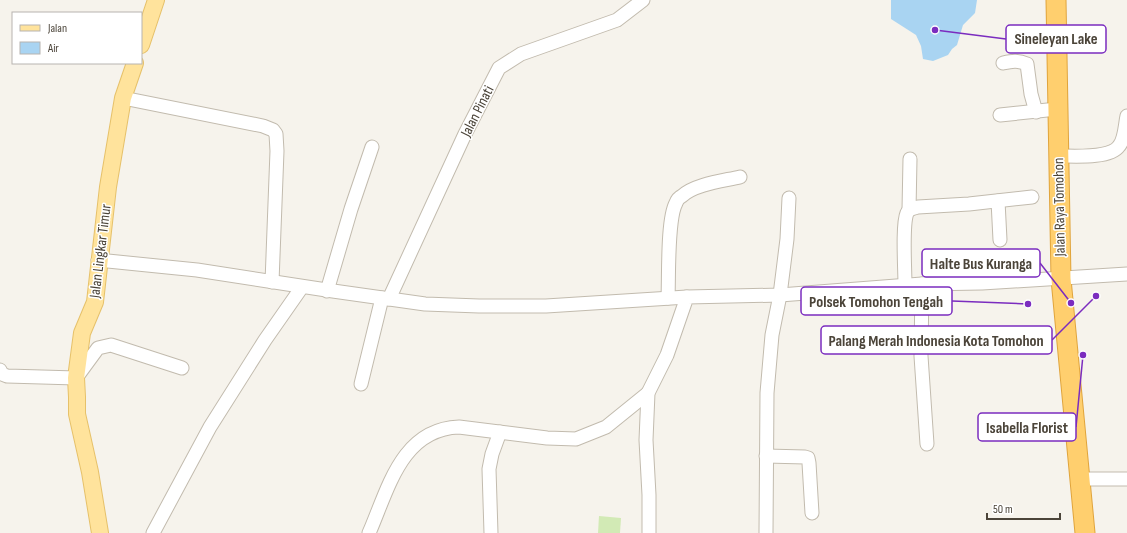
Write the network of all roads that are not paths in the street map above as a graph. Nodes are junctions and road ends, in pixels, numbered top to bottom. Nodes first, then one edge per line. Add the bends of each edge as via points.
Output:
1 (156, 0) edge
2 (643, 0) edge
3 (1056, 0) edge
4 (142, 42) edge
5 (1002, 63) dead end
6 (135, 64) edge
7 (123, 98) junction
8 (1057, 109) junction
9 (1036, 112) junction
10 (1000, 115) dead end
11 (1127, 116) edge
12 (372, 147) dead end
13 (1059, 156) junction
14 (910, 159) dead end
15 (740, 177) dead end
16 (789, 198) dead end
17 (1032, 198) dead end
18 (998, 201) junction
19 (909, 210) junction
20 (1000, 240) dead end
21 (98, 260) junction
22 (1127, 274) edge
23 (1061, 279) junction
24 (272, 282) junction
25 (922, 284) junction
26 (905, 285) junction
27 (302, 287) junction
28 (327, 290) junction
29 (780, 295) junction
30 (687, 297) junction
31 (668, 298) junction
32 (385, 299) junction
33 (182, 368) dead end
34 (0, 370) edge
35 (76, 378) junction
36 (361, 384) dead end
37 (648, 393) junction
38 (500, 432) junction
39 (927, 444) dead end
40 (766, 456) junction
41 (1080, 479) junction
42 (1127, 479) edge
43 (812, 513) dead end
44 (100, 533) edge
45 (153, 533) edge
46 (369, 533) edge
47 (491, 533) edge
48 (649, 533) edge
49 (766, 533) edge
50 (1085, 533) edge

1 - 4 main road
2 - 32 street, Jalan Pinati via 617,20 521,54 499,68
3 - 8 highway, Jalan Raya Tomohon
5 - 9 street via 1014,60 1027,64
6 - 7 main road, Jalan Lingkar Timur
7 - 21 main road, Jalan Lingkar Timur
7 - 24 street via 273,130 276,134 277,151
8 - 9 street
8 - 13 highway, Jalan Raya Tomohon
9 - 10 street
11 - 13 street via 1120,146 1112,152
12 - 28 street
13 - 23 highway, Jalan Raya Tomohon
14 - 19 street
15 - 31 street via 697,188 681,196 676,203 672,213
16 - 29 street
17 - 18 street
18 - 19 street via 918,207
18 - 20 street
19 - 26 street via 905,226
21 - 24 street via 198,270
21 - 35 main road, Jalan Lingkar Timur via 95,302 82,333
22 - 23 street
23 - 25 street
23 - 41 highway, Jalan Raya Tomohon
24 - 27 street
25 - 26 street
25 - 39 street via 921,356
26 - 29 street
27 - 28 street
27 - 45 street via 214,421
28 - 32 street
29 - 30 street
29 - 40 street via 772,335 767,393
30 - 31 street
30 - 37 street via 667,355
31 - 32 street via 546,306 425,304
32 - 36 street, Jalan Pinati
33 - 35 street via 118,347 104,345 98,348
34 - 35 street via 7,376
35 - 44 main road, Jalan Lingkar Timur via 77,414
37 - 38 street via 606,427 576,439
37 - 48 street via 646,440
38 - 46 street via 450,427 423,437 396,468
38 - 47 street via 489,469
40 - 43 street via 808,458
40 - 49 street
41 - 42 street
41 - 50 highway, Jalan Raya Tomohon

